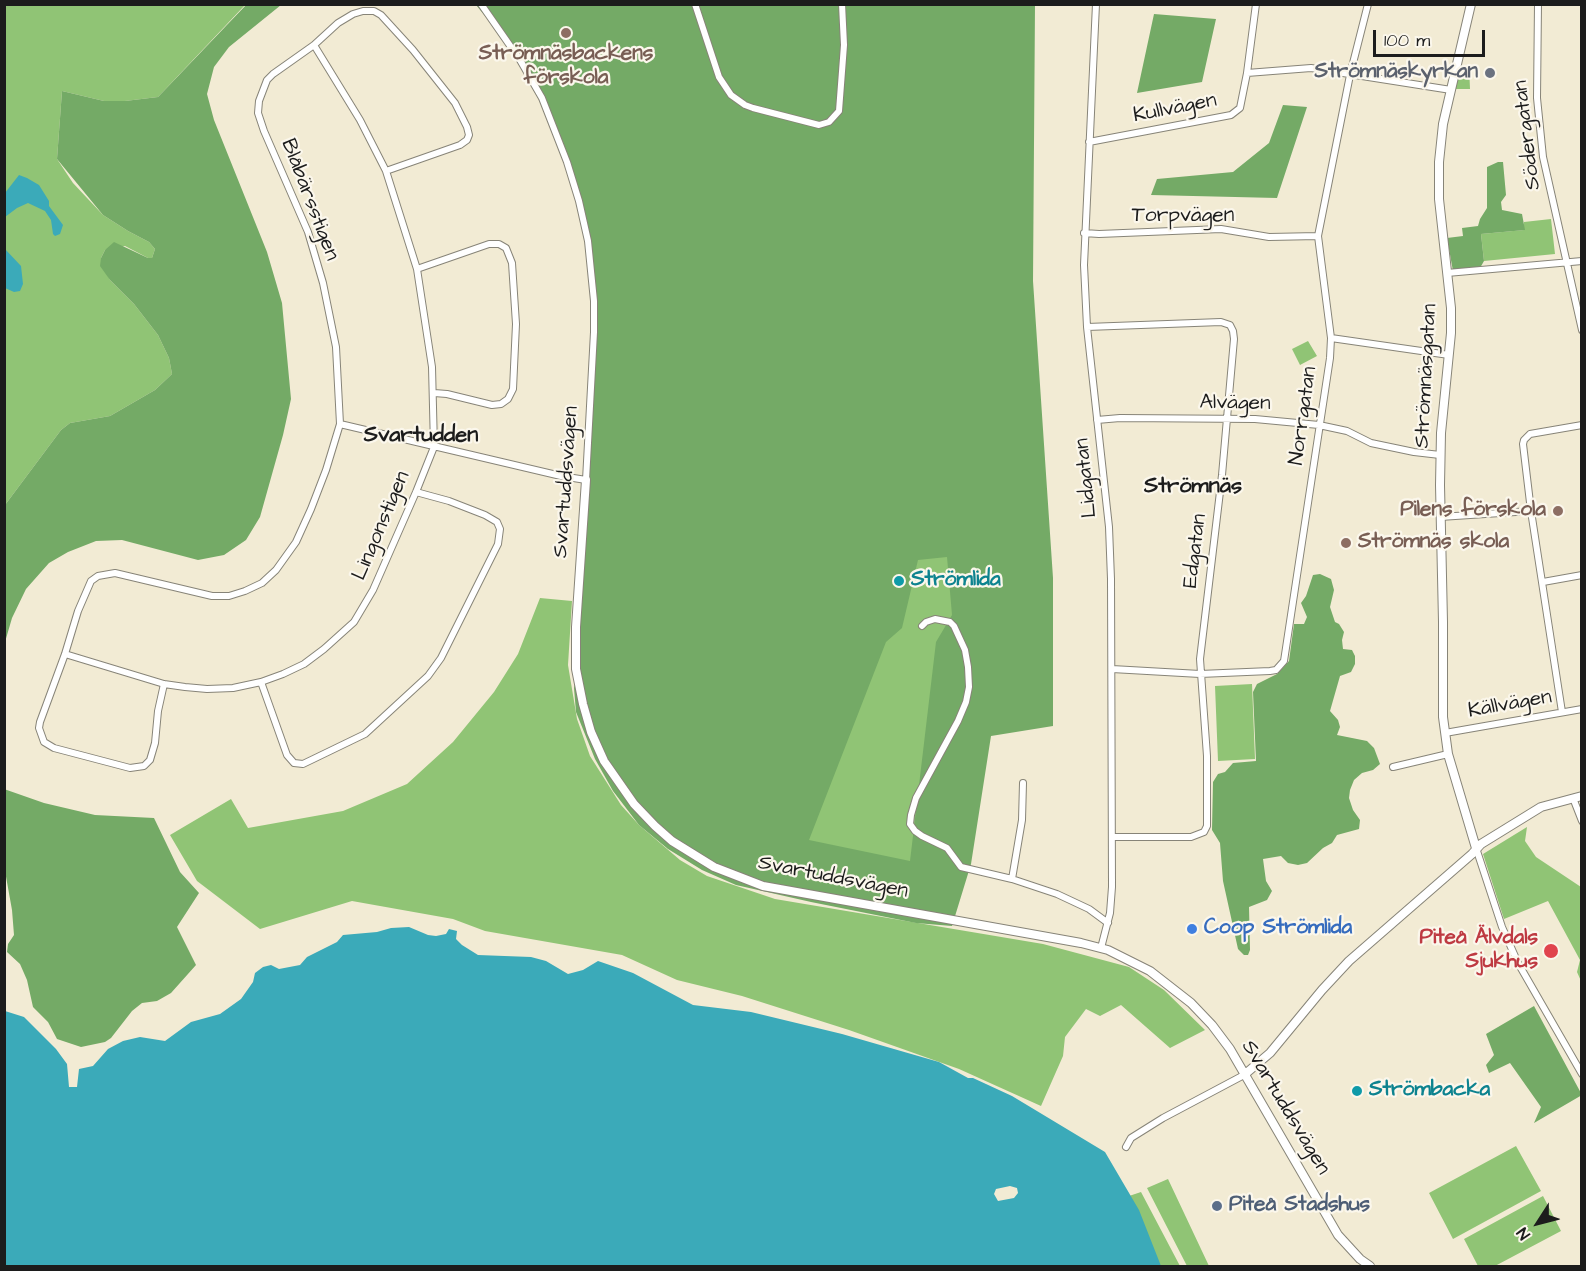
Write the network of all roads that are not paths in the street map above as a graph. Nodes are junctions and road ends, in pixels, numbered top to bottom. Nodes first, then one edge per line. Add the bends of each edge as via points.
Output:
1 (481, 4) edge
2 (695, 4) edge
3 (842, 4) edge
4 (1096, 4) edge
5 (1256, 4) edge
6 (1368, 4) edge
7 (1471, 4) edge
8 (1538, 4) edge
9 (314, 45) junction
10 (1247, 73) junction
11 (1350, 75) junction
12 (1451, 90) junction
13 (1089, 142) junction
14 (386, 171) junction
15 (1084, 233) junction
16 (1318, 236) junction
17 (1581, 261) edge
18 (1567, 262) junction
19 (417, 269) junction
20 (1448, 273) junction
21 (1087, 327) junction
22 (1581, 330) edge
23 (1331, 338) junction
24 (1449, 355) junction
25 (434, 393) junction
26 (1097, 420) junction
27 (1227, 420) junction
28 (340, 424) junction
29 (1319, 425) junction
30 (1581, 425) edge
31 (434, 447) junction
32 (1440, 455) junction
33 (586, 480) junction
34 (416, 492) junction
35 (1531, 510) junction
36 (1440, 517) junction
37 (1581, 575) edge
38 (1543, 582) junction
39 (922, 626) dead end
40 (65, 654) junction
41 (1112, 669) junction
42 (1200, 674) junction
43 (261, 682) junction
44 (164, 684) junction
45 (1581, 709) edge
46 (1562, 712) junction
47 (1444, 733) junction
48 (1448, 754) junction
49 (1393, 767) dead end
50 (1023, 783) dead end
51 (1577, 797) edge
52 (1581, 821) edge
53 (1112, 837) junction
54 (1476, 848) junction
55 (1012, 879) junction
56 (1108, 923) junction
57 (1101, 948) junction
58 (1581, 1074) edge
59 (1244, 1075) junction
60 (1126, 1147) dead end
61 (1370, 1266) edge

1 - 33 street, Svartuddsvägen via 541,97 567,162 588,241 594,332
2 - 3 street via 719,78 731,95 753,108 819,125 829,122 839,111 844,45
4 - 13 street, Lidgatan
5 - 10 street, Kullvägen
6 - 11 street, Norrgatan
7 - 12 street, Strömnäsgatan
8 - 18 street, Södergatan via 1539,123
9 - 14 street, Lingonstigen
9 - 14 street, Blåbärsstigen via 353,14 374,11 413,50 455,103 467,127 467,141
9 - 28 street, Blåbärsstigen via 267,80 258,113 308,232 323,283 336,347
10 - 11 street via 1311,68
10 - 13 street, Kullvägen via 1240,108 1231,115
11 - 12 street
11 - 16 street, Norrgatan
12 - 20 street, Strömnäsgatan via 1442,132 1439,178
13 - 15 street, Lidgatan
14 - 19 street, Lingonstigen
15 - 16 street, Torpvägen via 1221,229 1269,237
15 - 21 street, Lidgatan
16 - 23 street, Norrgatan
17 - 18 street
18 - 20 street
18 - 22 street, Södergatan
19 - 25 street, Lingonstigen
19 - 25 street via 489,244 506,248 512,263 516,324 513,389 508,399 492,405
20 - 24 street, Strömnäsgatan
21 - 26 street, Lidgatan
21 - 27 street, Edgatan via 1221,322 1230,325 1234,339
23 - 24 street
23 - 29 street, Norrgatan
24 - 32 street, Strömnäsgatan
25 - 31 street, Lingonstigen
26 - 27 street, Alvägen
26 - 41 street, Lidgatan via 1109,527
27 - 29 street, Alvägen
27 - 42 street, Edgatan
28 - 31 street
28 - 40 street, Blåbärsstigen via 296,542 262,583 229,596 212,596 115,573 98,576 91,581 78,611
29 - 32 street, Alvägen via 1347,431 1371,443
29 - 42 street, Norrgatan via 1284,661 1270,671
30 - 35 street via 1530,434 1524,440
31 - 33 street
31 - 34 street, Lingonstigen
32 - 36 street, Strömnäsgatan
33 - 57 street, Svartuddsvägen via 576,669 591,732 604,761 655,826 714,867 763,885
34 - 43 street, Lingonstigen via 384,568 354,622 304,664
34 - 43 street via 484,515 497,522 500,529 498,544 441,658 428,676 372,730 303,764 294,763 287,755
35 - 36 street
35 - 38 street
36 - 47 street, Strömnäsgatan
37 - 38 street
38 - 46 street
39 - 55 street via 935,620 954,626 965,650 969,687 958,721 916,798 910,824 922,836 947,848 961,867
40 - 44 street, Lingonstigen
40 - 44 street via 39,728 44,742 54,748 130,768 144,766 155,743
41 - 42 street, Norrgatan
41 - 53 street, Lidgatan
42 - 53 street, Edgatan via 1208,756 1204,832 1191,837
43 - 44 street, Lingonstigen via 207,689
45 - 46 street, Källvägen
46 - 47 street, Källvägen
47 - 48 street, Strömnäsgatan
48 - 49 street
48 - 54 street, Strömnäsgatan
50 - 55 street via 1022,820
51 - 52 street
51 - 54 street via 1535,811
53 - 56 street, Lidgatan
54 - 58 street, Strömnäsgatan via 1518,963
54 - 59 street via 1344,967 1270,1053
55 - 56 street via 1057,894
56 - 57 street, Lidgatan
57 - 59 street, Svartuddsvägen via 1150,970 1191,1003 1230,1049
59 - 60 street via 1163,1118 1131,1138
59 - 61 street, Svartuddsvägen via 1338,1235

